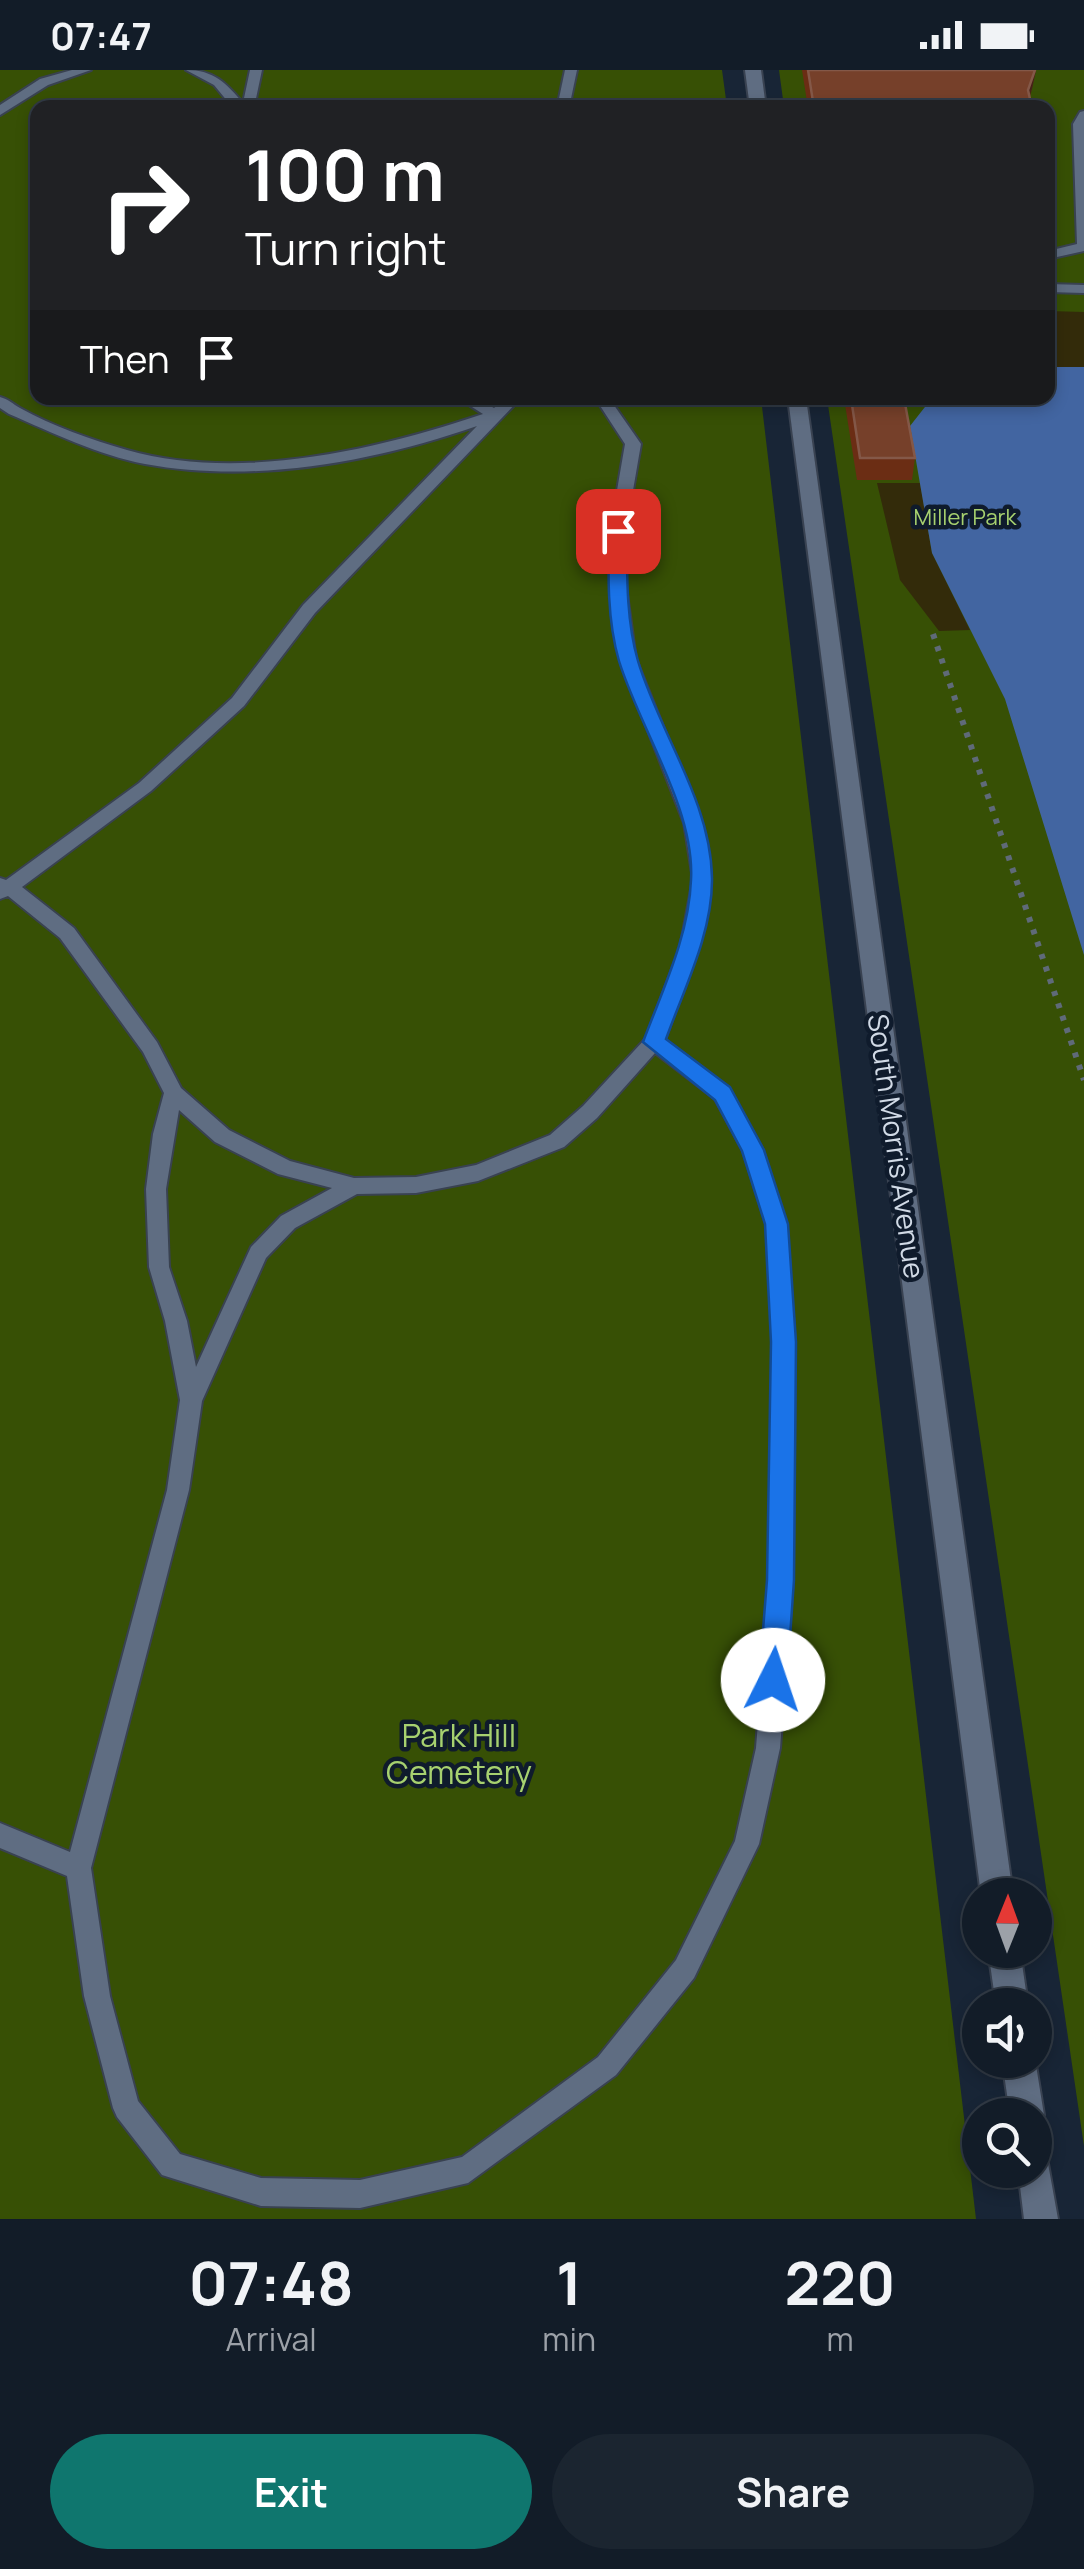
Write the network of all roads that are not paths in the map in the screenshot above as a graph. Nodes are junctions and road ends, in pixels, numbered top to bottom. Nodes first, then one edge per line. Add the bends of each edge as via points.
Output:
1 (30, 70) edge
2 (85, 70) edge
3 (192, 70) edge
4 (256, 70) edge
5 (571, 70) edge
6 (753, 70) edge
7 (44, 82) junction
8 (233, 100) edge
9 (250, 100) edge
10 (565, 100) edge
11 (757, 100) edge
12 (0, 111) edge
13 (1084, 116) edge
14 (1084, 246) edge
15 (1055, 253) edge
16 (1055, 288) edge
17 (1084, 290) edge
18 (0, 401) edge
19 (480, 405) edge
20 (507, 405) edge
21 (607, 405) edge
22 (798, 405) edge
23 (498, 413) junction
24 (3, 888) edge
25 (654, 1042) junction
26 (174, 1092) junction
27 (354, 1186) junction
28 (191, 1402) junction
29 (0, 1834) edge
30 (78, 1868) junction
31 (995, 1878) edge
32 (1037, 2188) edge
33 (1042, 2219) edge

1 - 7 lane
2 - 7 lane
3 - 8 lane via 218,82
4 - 9 lane
5 - 10 lane
6 - 11 main road
7 - 12 lane
13 - 14 lane via 1078,124
14 - 15 lane
16 - 17 lane
18 - 23 lane via 142,459 197,466 260,467 425,441
19 - 23 lane
20 - 23 lane
21 - 25 lane via 633,444 618,531 628,659 693,823 702,879 689,948
22 - 31 main road, South Morris Avenue
23 - 24 lane via 355,559 238,702 144,787
24 - 26 lane via 67,933
25 - 27 lane via 557,1141 478,1173 416,1185
25 - 30 lane via 722,1094 753,1150 776,1224 784,1342 780,1580 768,1748 747,1844 685,1969 607,2066 468,2169 360,2194 261,2192 172,2165 126,2108 97,1996
26 - 27 lane via 222,1136 285,1168
26 - 28 lane via 156,1189 159,1267
27 - 28 lane via 288,1222 258,1253
28 - 30 lane via 178,1490
29 - 30 lane
32 - 33 main road

